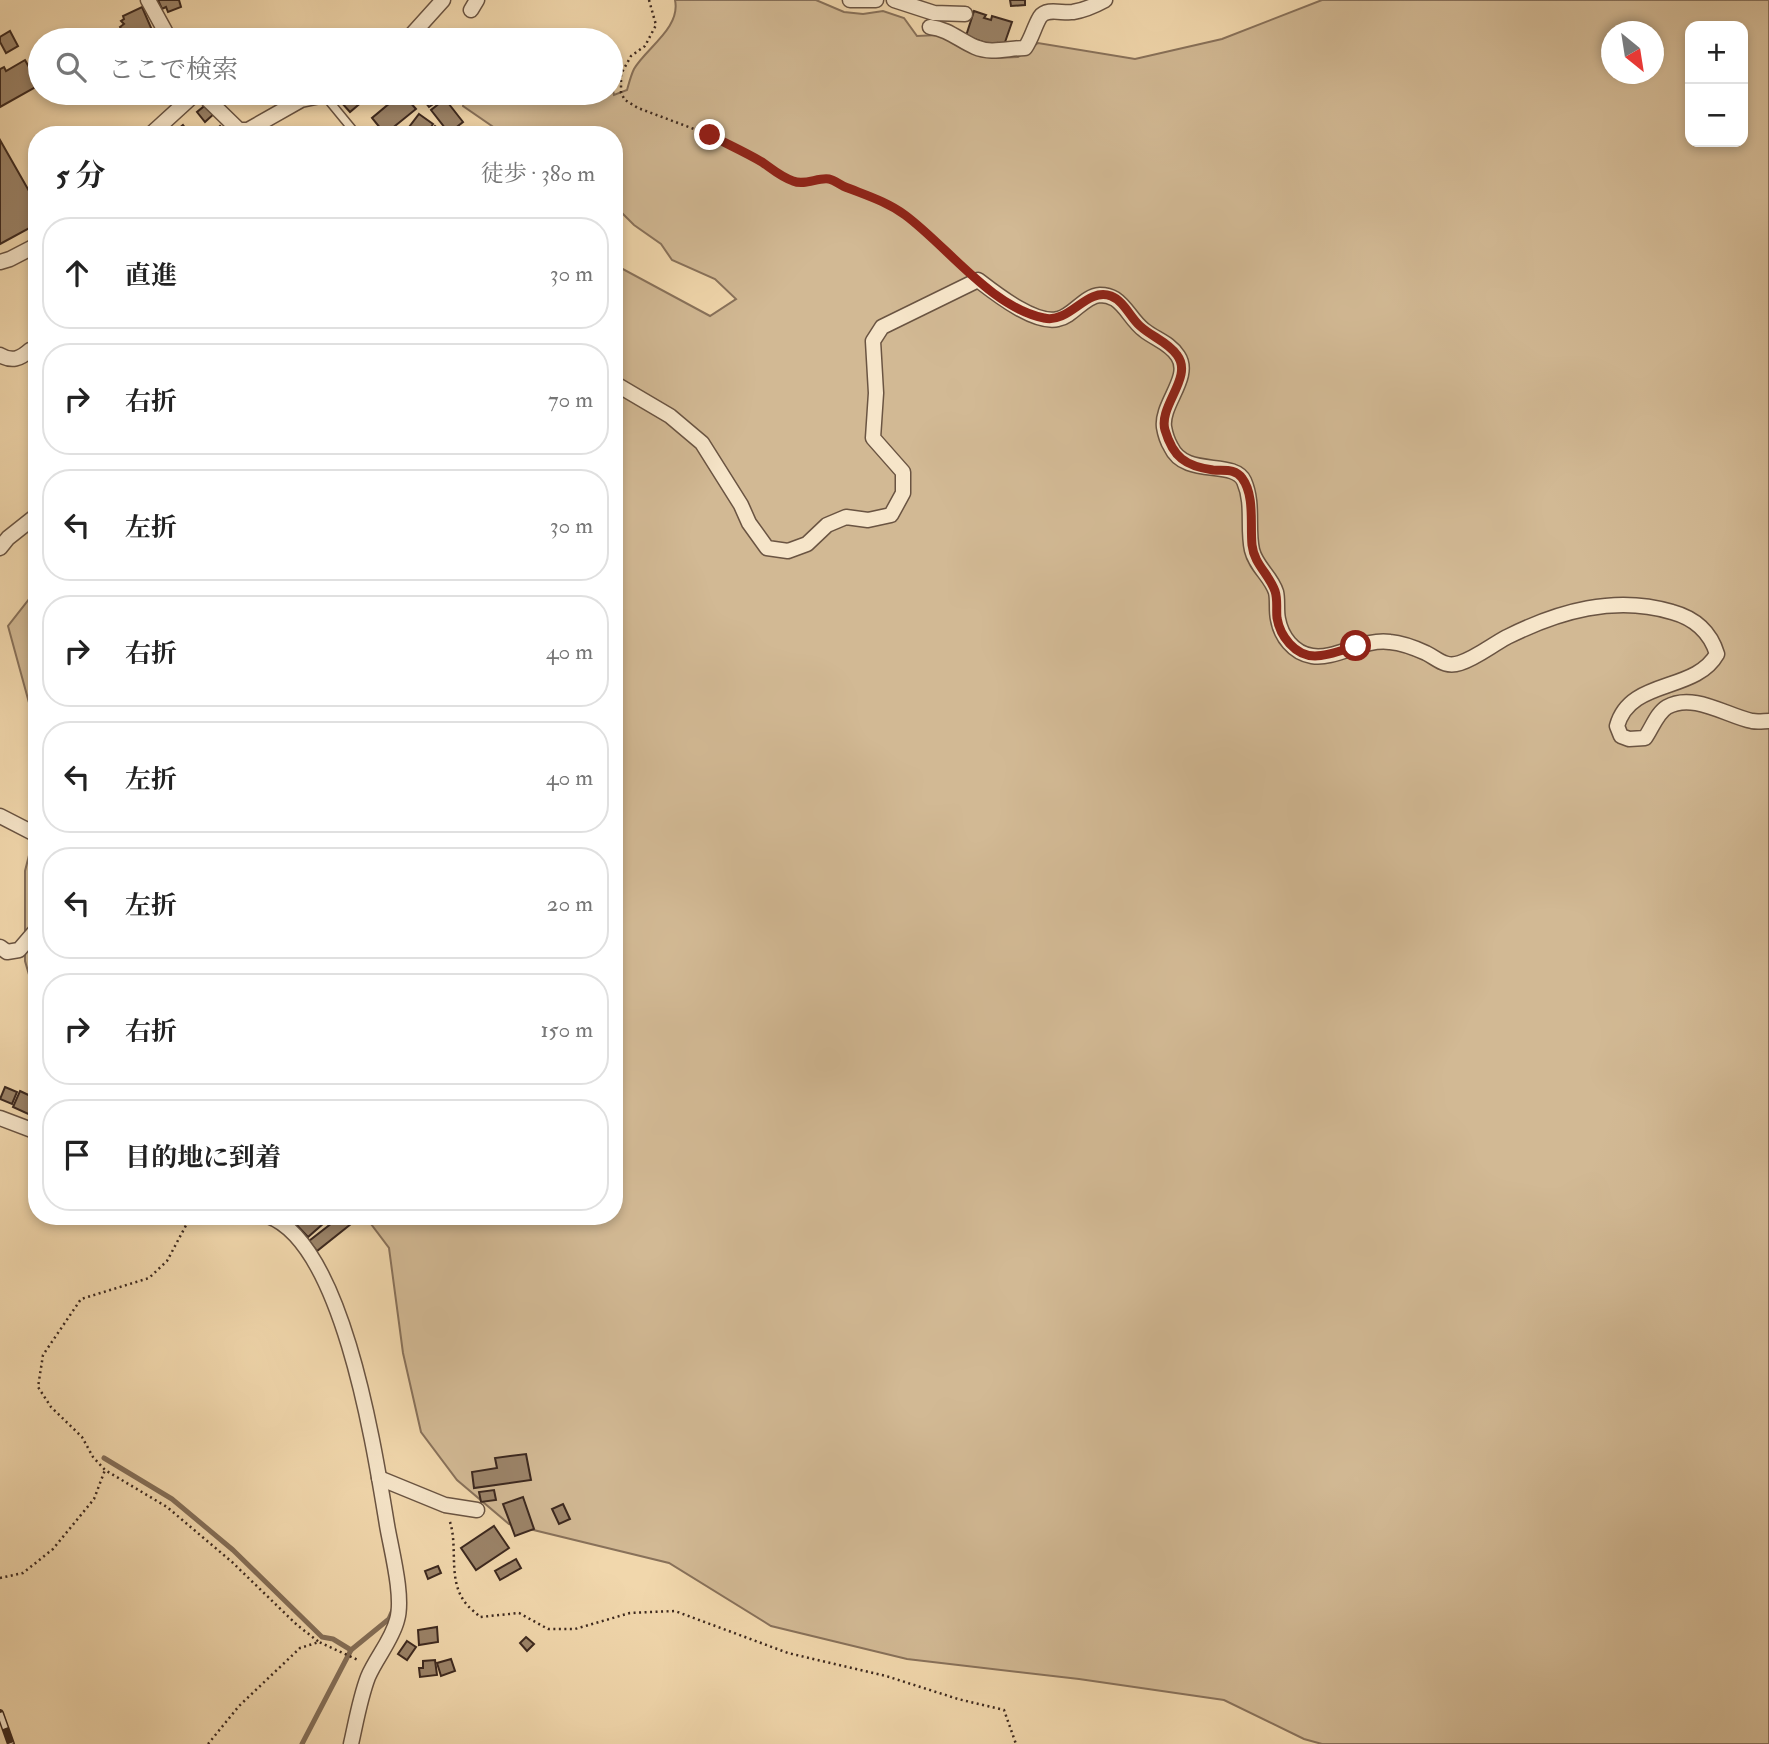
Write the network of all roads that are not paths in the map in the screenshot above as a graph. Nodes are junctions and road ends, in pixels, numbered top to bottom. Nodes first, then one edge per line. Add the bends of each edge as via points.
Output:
1 (148, 0) edge
2 (443, 0) edge
3 (850, 0) edge
4 (876, 0) edge
5 (894, 0) edge
6 (1105, 0) edge
7 (965, 14) dead end
8 (930, 27) dead end
9 (163, 28) edge
10 (418, 28) edge
11 (184, 105) edge
12 (211, 105) edge
13 (292, 105) edge
14 (337, 105) edge
15 (160, 126) edge
16 (235, 126) edge
17 (255, 126) edge
18 (351, 126) edge
19 (28, 250) edge
20 (0, 262) edge
21 (28, 352) edge
22 (0, 355) edge
23 (623, 388) edge
24 (28, 522) edge
25 (0, 548) edge
26 (1769, 721) edge
27 (0, 816) edge
28 (28, 830) edge
29 (28, 940) edge
30 (0, 947) edge
31 (0, 1118) edge
32 (28, 1129) edge
33 (282, 1225) edge
34 (379, 1478) junction
35 (477, 1510) dead end
36 (351, 1744) edge

1 - 9 street
2 - 10 street
3 - 4 street
5 - 7 street via 934,13
6 - 8 street via 1070,13 1047,12 1024,48 992,51
11 - 15 street
12 - 16 street
13 - 17 street
14 - 18 lane
19 - 20 street
21 - 22 street via 20,358
23 - 26 street via 670,416 702,443 767,548 788,551 807,544 846,517 868,520 891,515 903,494 903,472 873,438 873,341 882,327 978,280 1013,305 1058,320 1097,295 1111,296 1180,358 1182,372 1163,425 1171,449 1181,460 1234,471 1243,479 1251,510 1252,551 1277,594 1281,631 1300,652 1313,656 1388,641 1426,653 1442,664 1459,664 1574,609 1614,604 1659,608 1685,615 1704,629 1717,653 1700,673 1628,705 1617,726 1620,736 1645,738 1659,714 1681,702 1754,722
24 - 25 street
27 - 28 street
29 - 30 street via 19,950 8,952
31 - 32 street
33 - 34 street via 304,1245 321,1271 356,1367
34 - 35 street via 445,1505
34 - 36 street via 398,1589 398,1619 368,1678

